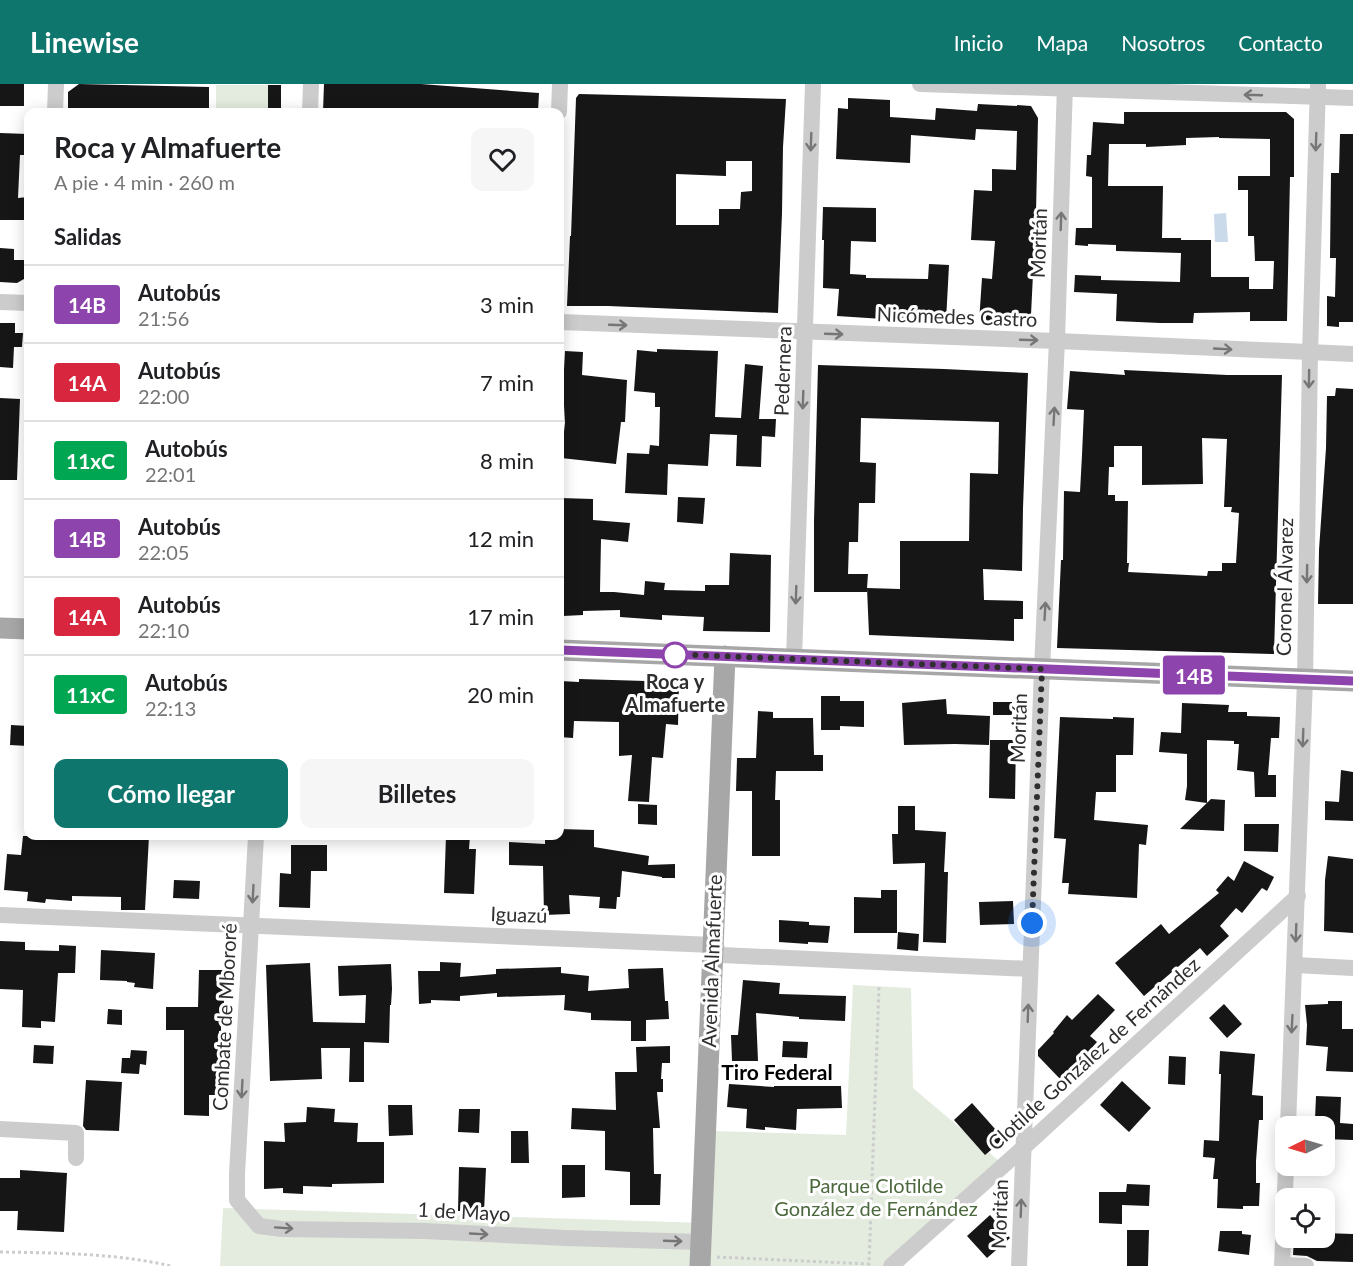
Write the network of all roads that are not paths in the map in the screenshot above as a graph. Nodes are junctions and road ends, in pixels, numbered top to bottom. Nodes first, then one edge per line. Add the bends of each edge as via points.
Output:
1 (56, 84) edge
2 (311, 84) edge
3 (560, 84) edge
4 (813, 84) edge
5 (920, 84) edge
6 (1065, 86) edge
7 (1318, 91) edge
8 (1353, 98) edge
9 (55, 108) edge
10 (310, 108) edge
11 (559, 108) edge
12 (0, 302) edge
13 (24, 303) edge
14 (564, 322) edge
15 (805, 333) junction
16 (1057, 341) junction
17 (1310, 354) junction
18 (1353, 354) edge
19 (0, 628) edge
20 (24, 629) edge
21 (564, 650) edge
22 (725, 656) junction
23 (794, 659) junction
24 (1042, 669) junction
25 (1305, 680) junction
26 (1353, 681) edge
27 (256, 840) edge
28 (1298, 896) junction
29 (0, 915) edge
30 (251, 925) junction
31 (713, 945) junction
32 (1295, 965) junction
33 (1353, 968) edge
34 (1030, 969) junction
35 (1288, 1116) edge
36 (0, 1129) edge
37 (1023, 1148) junction
38 (76, 1158) dead end
39 (1286, 1176) edge
40 (237, 1200) joint
41 (700, 1255) edge
42 (891, 1266) edge
43 (1019, 1266) edge
44 (1282, 1266) edge
45 (1306, 1266) edge

1 - 9 street
2 - 10 street
3 - 11 street
4 -> 15 street, Pedernera
5 - 6 street
7 -> 6 street
16 -> 6 street, Moritán
7 - 8 street
7 -> 17 street, Coronel Álvarez
12 - 13 street
14 -> 15 street, Nicómedes Castro
15 -> 16 street, Nicómedes Castro
15 -> 23 street, Pedernera
16 -> 17 street, Nicómedes Castro
24 -> 16 street, Moritán
17 - 18 street, Nicómedes Castro
17 -> 25 street, Coronel Álvarez
19 - 20 main road
21 - 22 main road
22 - 23 main road
22 - 31 main road, Avenida Almafuerte
23 - 24 main road
24 - 25 main road
24 - 34 street, Moritán
25 - 26 main road
25 -> 28 street, Coronel Álvarez
27 -> 30 street, Combate de Mbororé
28 -> 32 street, Coronel Álvarez
28 - 37 street, Clotilde González de Fernández
29 - 30 street, Iguazú
30 - 31 street, Iguazú
30 -> 40 street, Combate de Mbororé
31 - 34 street, Iguazú via 721,955
31 - 41 main road, Avenida Almafuerte
32 - 33 street
32 -> 35 street, Coronel Álvarez
37 -> 34 street, Moritán
36 - 38 street via 76,1133
37 - 42 street, Clotilde González de Fernández
43 -> 37 street, Moritán
39 - 44 street
40 -> 41 street, 1 de Mayo via 259,1226 282,1229 566,1238
44 - 45 street

